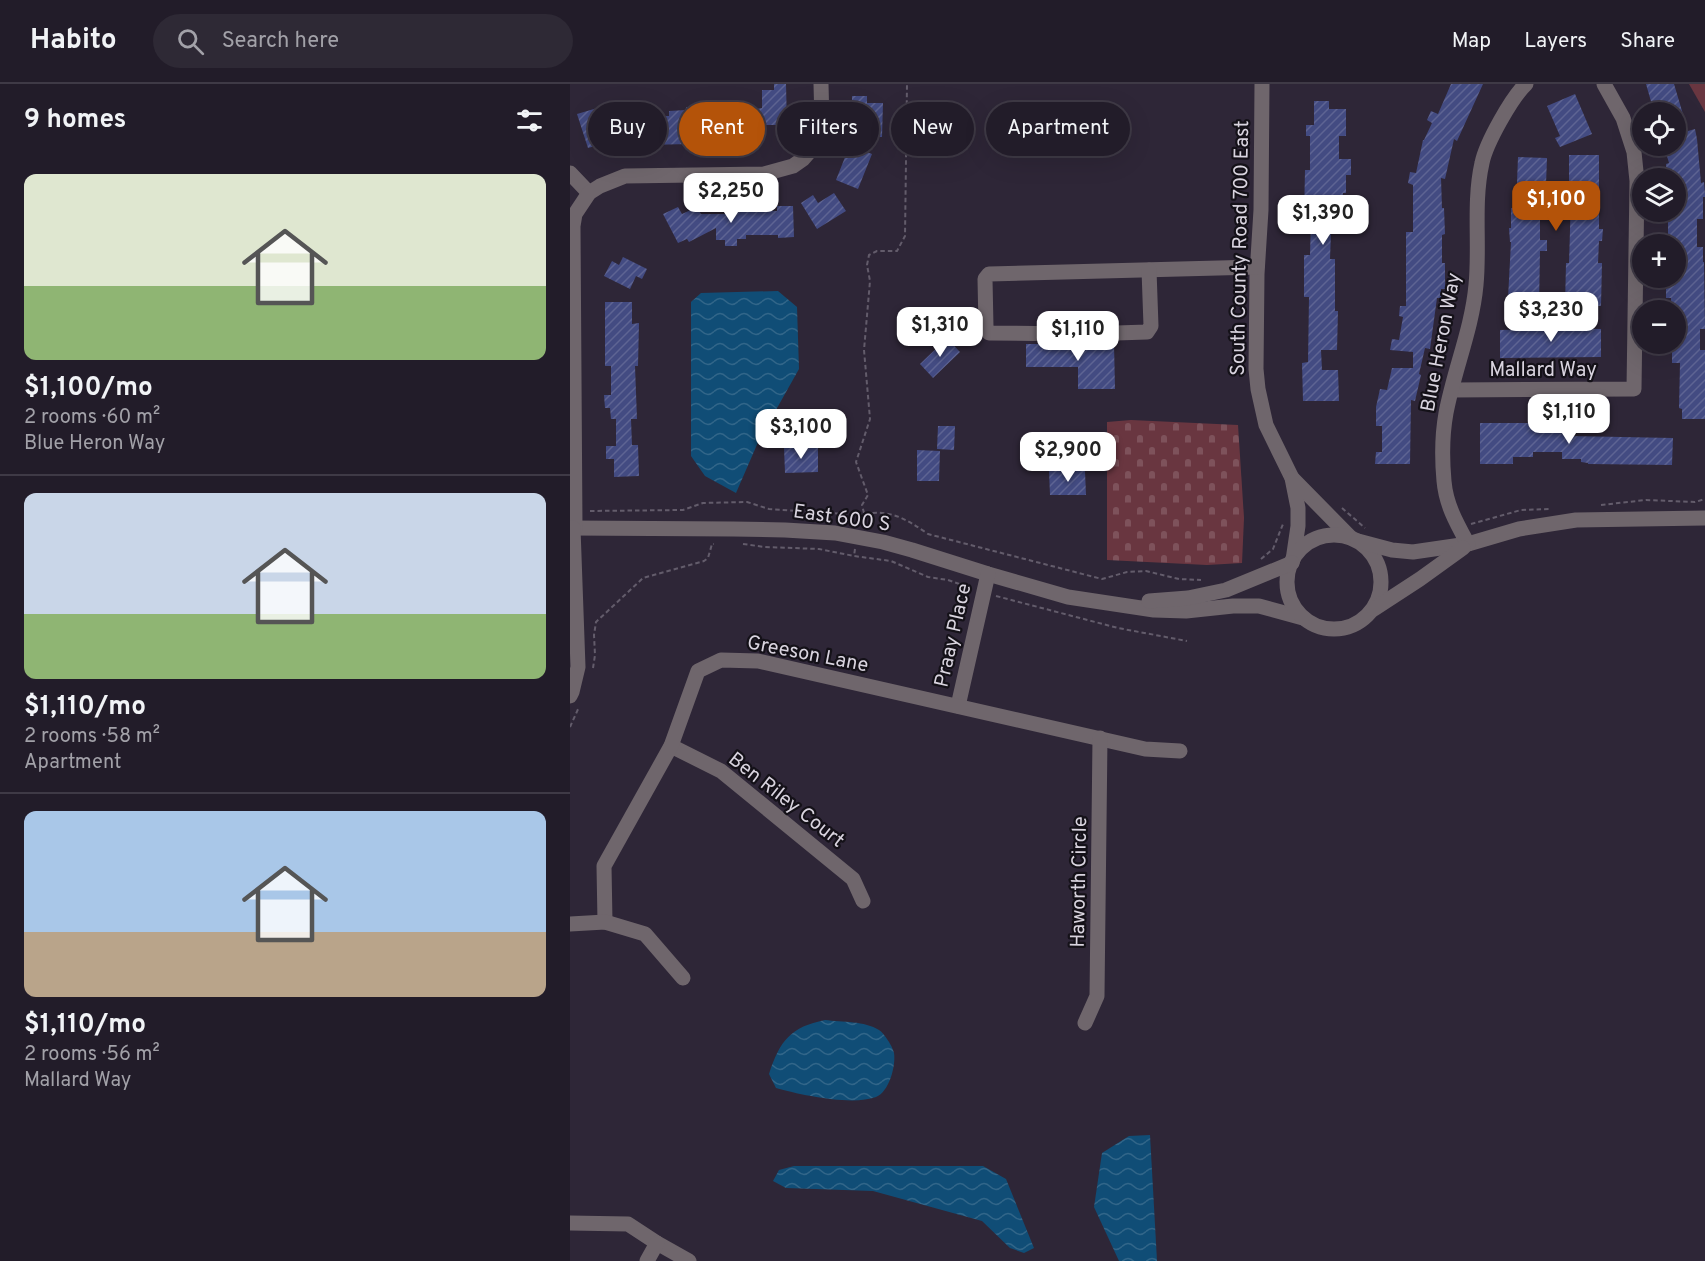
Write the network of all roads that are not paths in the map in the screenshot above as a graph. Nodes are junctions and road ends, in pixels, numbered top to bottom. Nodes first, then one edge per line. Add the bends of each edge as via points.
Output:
1 (821, 84) edge
2 (1262, 84) edge
3 (1526, 84) edge
4 (1604, 84) edge
5 (570, 173) edge
6 (589, 193) junction
7 (1257, 267) junction
8 (1149, 270) junction
9 (1452, 390) junction
10 (1292, 478) junction
11 (1705, 518) edge
12 (573, 528) edge
13 (1359, 537) junction
14 (1468, 544) junction
15 (1292, 561) junction
16 (988, 574) junction
17 (1101, 601) junction
18 (1373, 610) junction
19 (1303, 618) junction
20 (575, 701) edge
21 (957, 706) junction
22 (1100, 738) junction
23 (671, 746) junction
24 (1180, 751) dead end
25 (863, 901) dead end
26 (605, 922) junction
27 (570, 924) edge
28 (683, 978) dead end
29 (1085, 1023) dead end
30 (570, 1223) edge
31 (657, 1243) junction
32 (647, 1261) edge
33 (689, 1261) edge

1 - 6 street via 820,132 810,151 793,166 764,174 625,176
2 - 7 street, South County Road 700 East
3 - 9 street, Blue Heron Way via 1490,140 1482,161 1477,198 1476,284
4 - 9 street, Mallard Way via 1623,118 1634,152 1637,181 1634,389
5 - 6 street
6 - 12 street via 575,214 573,226
7 - 8 street
7 - 10 street, South County Road 700 East via 1258,389 1266,425
8 - 8 street via 989,274 985,279 986,327 989,333 1147,332 1151,326
9 - 14 street, Blue Heron Way via 1446,416 1445,494
10 - 13 street, South County Road 700 East
10 - 15 street, South County Road 700 East via 1298,511
11 - 14 street via 1576,520 1519,529
12 - 16 street, East 600 S via 834,533 893,544
12 - 20 street via 578,667
13 - 14 street via 1392,550 1413,552
13 - 15 street via 1320,538 1304,546
13 - 18 street via 1381,573 1382,588
14 - 18 street
15 - 17 street via 1211,593 1158,601
15 - 19 street via 1287,577 1289,595
16 - 17 street, East 600 S via 1060,595
16 - 21 street, Praay Place
17 - 19 street via 1154,610 1259,606
18 - 19 street via 1354,626 1336,630 1318,627
21 - 22 street, Greeson Lane
21 - 23 street, Greeson Lane via 758,661 721,660 698,671
22 - 24 street, Greeson Lane via 1145,749
22 - 29 street, Haworth Circle via 1097,996
23 - 25 street, Ben Riley Court via 721,771 853,879
23 - 26 street, Greeson Lane via 604,866
26 - 27 street
26 - 28 street via 645,934
30 - 31 street via 628,1224
31 - 32 street
31 - 33 street

